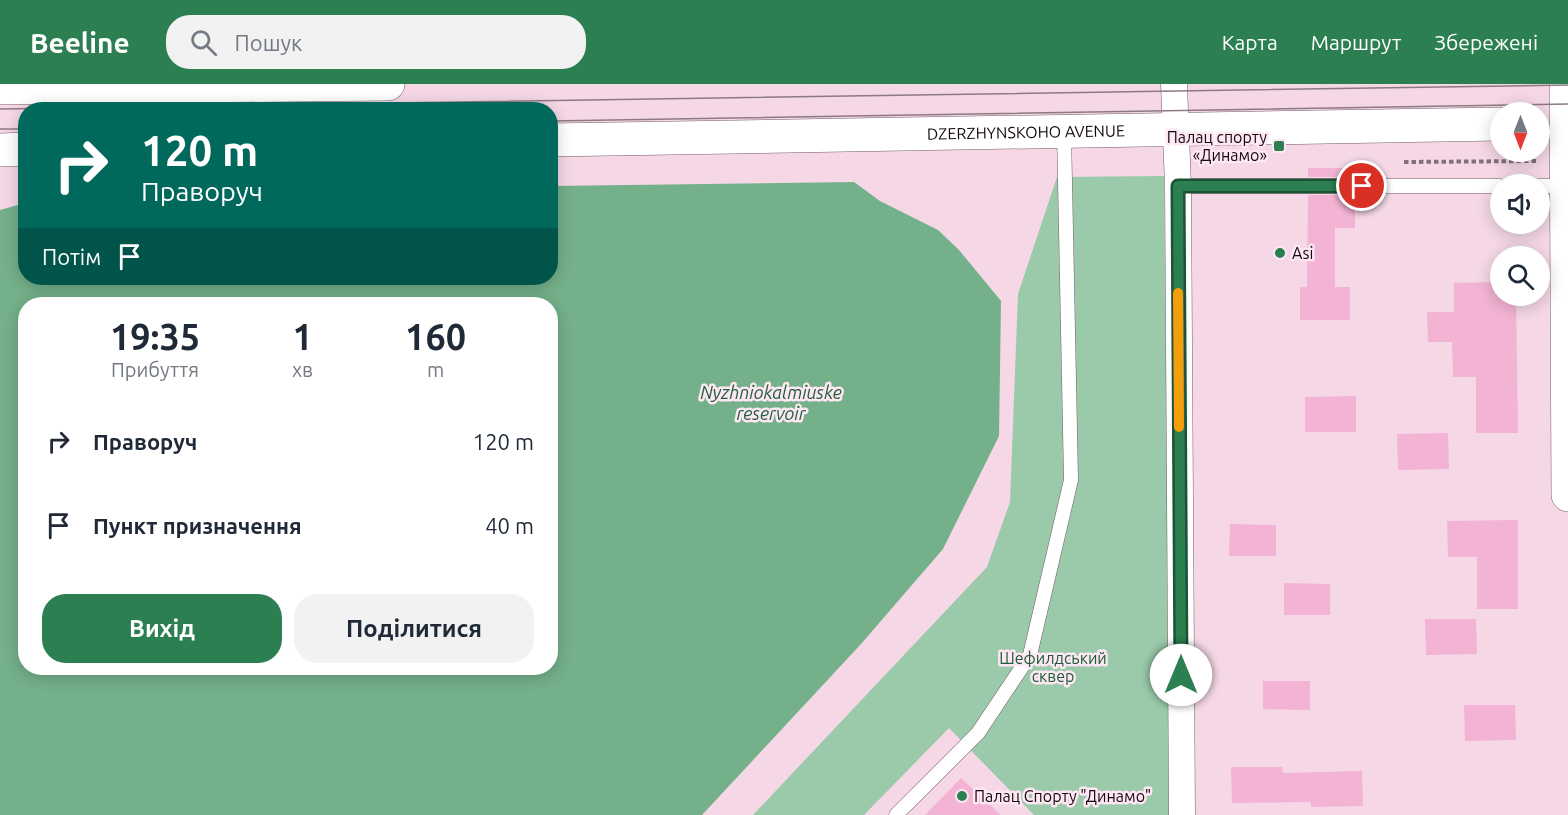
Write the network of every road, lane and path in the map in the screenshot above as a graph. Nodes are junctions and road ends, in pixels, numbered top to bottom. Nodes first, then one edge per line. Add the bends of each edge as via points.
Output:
1 (388, 84) edge
2 (1174, 84) edge
3 (1566, 84) edge
4 (1, 88) edge
5 (1558, 123) edge
6 (1490, 124) edge
7 (1175, 129) junction
8 (1064, 131) junction
9 (558, 140) edge
10 (1178, 186) junction
11 (1490, 186) edge
12 (1552, 186) edge
13 (1568, 369) edge
14 (1568, 495) edge
15 (896, 815) edge
16 (1182, 815) edge

1 - 4 street
2 - 7 street
3 - 5 street
5 - 12 street
6 - 7 street, DZERZHYNSKOHO AVENUE
7 - 8 street, DZERZHYNSKOHO AVENUE
7 - 10 street
8 - 9 street, DZERZHYNSKOHO AVENUE
8 - 15 lane via 1071,480 1030,655 978,733
10 - 11 lane
10 - 16 street
12 - 13 street
13 - 14 street

